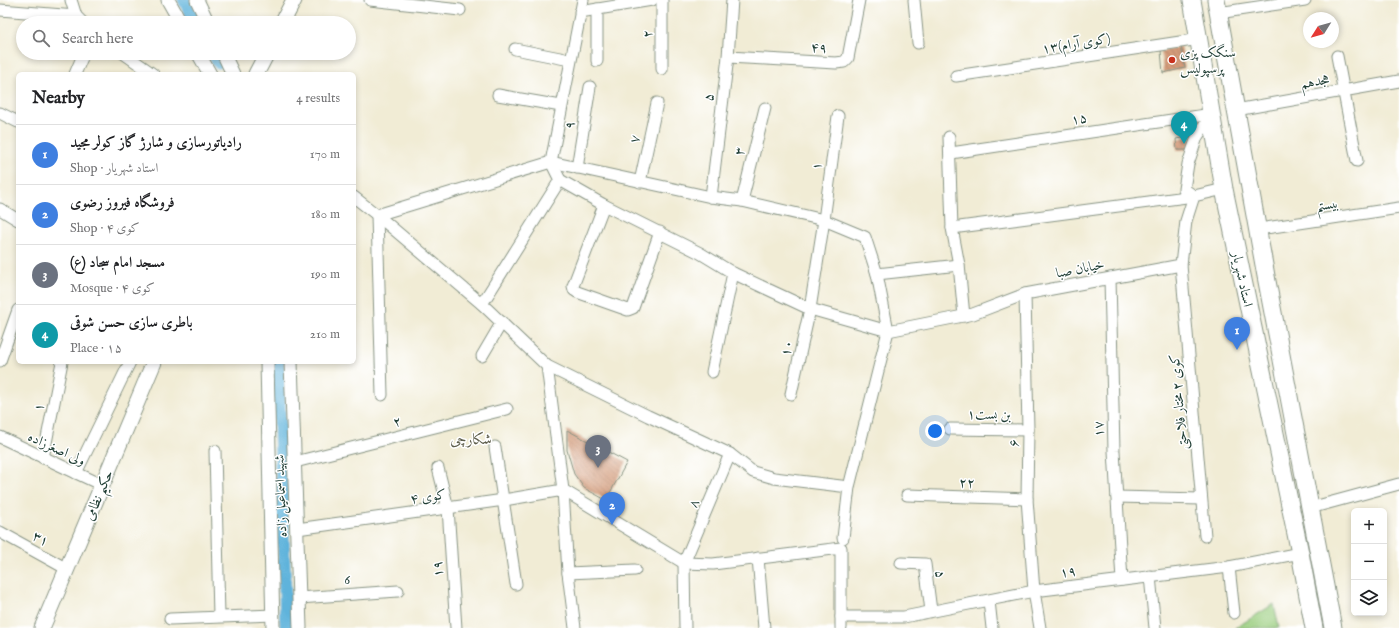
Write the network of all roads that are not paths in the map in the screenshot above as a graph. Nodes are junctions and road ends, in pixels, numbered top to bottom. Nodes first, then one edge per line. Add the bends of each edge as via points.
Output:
1 (71, 0) edge
2 (168, 0) edge
3 (197, 0) edge
4 (294, 0) edge
5 (370, 0) edge
6 (582, 0) edge
7 (652, 0) edge
8 (662, 0) edge
9 (732, 0) edge
10 (859, 0) edge
11 (914, 0) edge
12 (1192, 0) edge
13 (1305, 0) edge
14 (1217, 6) edge
15 (597, 9) junction
16 (0, 10) edge
17 (460, 10) dead end
18 (580, 12) junction
19 (48, 16) edge
20 (78, 16) edge
21 (177, 16) edge
22 (205, 16) edge
23 (286, 16) edge
24 (1200, 39) junction
25 (918, 43) dead end
26 (515, 49) dead end
27 (1337, 56) dead end
28 (728, 57) junction
29 (81, 60) edge
30 (133, 60) edge
31 (202, 60) edge
32 (226, 60) edge
33 (263, 60) edge
34 (570, 60) junction
35 (597, 61) dead end
36 (662, 69) dead end
37 (76, 72) edge
38 (151, 72) edge
39 (209, 72) edge
40 (232, 72) edge
41 (257, 72) edge
42 (956, 76) dead end
43 (1399, 81) edge
44 (590, 87) dead end
45 (1344, 91) junction
46 (498, 95) dead end
47 (657, 103) dead end
48 (561, 106) junction
49 (764, 108) dead end
50 (1236, 110) junction
51 (0, 113) edge
52 (1212, 114) junction
53 (838, 116) dead end
54 (16, 121) edge
55 (950, 137) dead end
56 (951, 153) junction
57 (1357, 161) dead end
58 (551, 162) junction
59 (577, 168) junction
60 (560, 180) junction
61 (640, 182) junction
62 (1224, 189) junction
63 (1194, 196) junction
64 (711, 197) junction
65 (356, 199) edge
66 (742, 201) junction
67 (604, 204) junction
68 (1399, 208) edge
69 (0, 209) edge
70 (377, 215) junction
71 (16, 219) edge
72 (824, 220) junction
73 (952, 228) junction
74 (1258, 229) junction
75 (660, 232) junction
76 (959, 265) junction
77 (1181, 265) junction
78 (733, 273) junction
79 (877, 274) junction
80 (1110, 278) junction
81 (1025, 294) junction
82 (482, 304) junction
83 (810, 309) junction
84 (16, 316) edge
85 (964, 316) junction
86 (502, 322) junction
87 (888, 331) junction
88 (482, 356) dead end
89 (0, 361) edge
90 (62, 364) edge
91 (129, 364) edge
92 (153, 364) edge
93 (267, 364) edge
94 (291, 364) edge
95 (547, 366) junction
96 (712, 372) dead end
97 (791, 394) dead end
98 (382, 395) dead end
99 (507, 409) dead end
100 (950, 429) dead end
101 (1028, 430) junction
102 (0, 437) edge
103 (495, 446) dead end
104 (214, 451) dead end
105 (730, 454) junction
106 (43, 458) junction
107 (295, 462) junction
108 (438, 468) dead end
109 (76, 473) junction
110 (1399, 484) edge
111 (102, 485) junction
112 (849, 487) junction
113 (564, 490) junction
114 (907, 495) dead end
115 (1117, 498) junction
116 (1027, 499) junction
117 (1201, 499) junction
118 (504, 500) junction
119 (448, 508) junction
120 (1310, 508) junction
121 (297, 529) junction
122 (0, 532) edge
123 (1205, 536) dead end
124 (843, 538) dead end
125 (1300, 553) junction
126 (758, 558) junction
127 (684, 563) junction
128 (901, 563) dead end
129 (1229, 567) junction
130 (67, 569) junction
131 (635, 570) dead end
132 (568, 573) junction
133 (1150, 576) junction
134 (1122, 580) junction
135 (516, 584) dead end
136 (398, 590) dead end
137 (1034, 591) junction
138 (298, 598) junction
139 (989, 601) junction
140 (931, 611) junction
141 (1234, 613) dead end
142 (219, 616) junction
143 (841, 616) junction
144 (904, 617) junction
145 (170, 619) dead end
146 (273, 621) edge
147 (42, 628) edge
148 (300, 628) edge
149 (456, 628) edge
150 (575, 628) edge
151 (685, 628) edge
152 (764, 628) edge
153 (841, 628) edge
154 (906, 628) edge
155 (992, 628) edge
156 (1040, 628) edge
157 (1155, 628) edge
158 (1314, 628) edge
159 (1333, 628) edge

1 - 20 street
2 - 21 street
3 - 22 street
4 - 23 main road
5 - 17 street
6 - 18 street
7 - 15 street
8 - 36 street, ۲
9 - 28 street, ۵
10 - 28 street, ۴۹ via 848,58 844,62
11 - 25 street
12 - 24 main road, استاد شهریار
13 - 14 street
14 - 50 main road, استاد شهریار
15 - 18 street
15 - 35 street
16 - 19 street
18 - 34 street
24 - 42 street, ۱۳(کوی آرام)
24 - 52 main road, استاد شهریار
26 - 34 street
27 - 45 street
28 - 64 street, ۵
29 - 37 street
30 - 38 street
31 - 39 street
32 - 40 street
33 - 41 main road
34 - 48 street
43 - 45 street, هجدهم
44 - 59 street, ۹
45 - 50 street, هجدهم
45 - 57 street
46 - 48 street
47 - 61 street, ۷
48 - 58 street
49 - 66 street, ۳
50 - 74 main road, استاد شهریار
51 - 54 street
52 - 56 street, ۱۵
52 - 62 main road, استاد شهریار
52 - 63 street via 1197,137 1188,164 1184,189
53 - 72 street, ۱
55 - 56 street
56 - 73 street
58 - 59 street
58 - 60 street
58 - 70 street
59 - 61 street
60 - 67 street
60 - 82 street
61 - 64 street
62 - 63 street
62 - 125 main road, استاد شهریار
63 - 73 street
63 - 77 street via 1186,221
64 - 66 street
65 - 70 street
66 - 72 street
67 - 75 street
67 - 75 street via 573,286 577,292 621,308 633,308
68 - 74 street, بیستم
69 - 71 street
70 - 82 street
70 - 98 street
72 - 79 street via 864,237
72 - 83 street, ۱
73 - 76 street
74 - 120 main road, استاد شهریار
75 - 78 street
76 - 79 street
76 - 85 street
77 - 80 street, خیابان صبا
77 - 117 street, کوی ۲ مختار فلاحتی
78 - 83 street
78 - 96 street
79 - 87 street
80 - 81 street, خیابان صبا
80 - 115 street, ۱۷
81 - 85 street, خیابان صبا
81 - 101 street, ۶
82 - 86 street
83 - 87 street
83 - 97 street, ۱۰
84 - 89 street
85 - 87 street, خیابان صبا
86 - 88 street
86 - 95 street
87 - 112 street
90 - 106 street, ۱
91 - 109 street
92 - 111 main road, حکیم نظامی
93 - 146 street, شهید اسماعیل زاده
94 - 107 street, شهید اسماعیل زاده
95 - 105 street
95 - 113 street
99 - 107 street, ۲
100 - 101 street, بن بست۱
101 - 116 street, ۶
102 - 106 street, ولی اصغرزاده
103 - 118 street
104 - 142 street
105 - 112 street via 753,472 774,478
105 - 127 street, ۸
106 - 109 street, ولی اصغرزاده
107 - 121 street, شهید اسماعیل زاده
108 - 119 street, ۱۹
109 - 111 street, ولی اصغرزاده
110 - 120 street
111 - 130 main road, حکیم نظامی
112 - 124 street
113 - 118 street, کوی ۴
113 - 127 street
113 - 132 street
114 - 116 street, ۲۲
115 - 117 street
115 - 134 street, ۱۷
116 - 137 street, ۶
117 - 123 street, کوی ۲ مختار فلاحتی
118 - 119 street, کوی ۴
118 - 135 street
119 - 121 street, کوی ۴
119 - 149 street, ۱۹
120 - 159 main road, استاد شهریار
121 - 138 street, شهید اسماعیل زاده
122 - 130 street, ۳۱
125 - 129 street, ۱۹
125 - 158 main road, استاد شهریار
126 - 127 street via 712,564
126 - 143 street via 841,548
126 - 152 street
127 - 151 street
128 - 140 street, ۵ via 925,564
129 - 133 street, ۱۹
129 - 141 street
130 - 147 main road, حکیم نظامی
131 - 132 street
132 - 150 street
133 - 134 street, ۱۹
133 - 157 street
134 - 137 street, ۱۹
136 - 138 street, 6
137 - 139 street, ۱۹
137 - 156 street, ۶
138 - 148 street, شهید اسماعیل زاده
139 - 140 street, ۱۹
139 - 155 street
140 - 144 street, ۱۹
142 - 145 street
142 - 146 street
143 - 144 street, ۱۹
143 - 153 street
144 - 154 street

